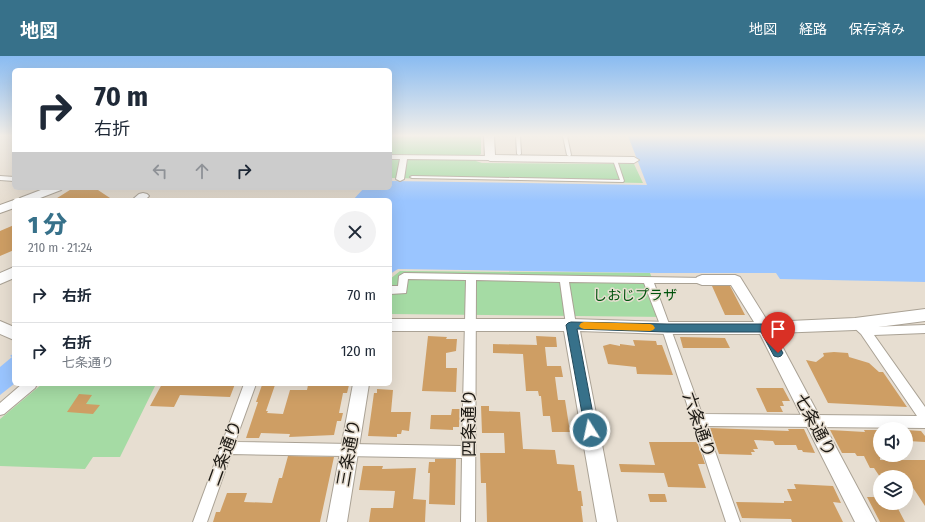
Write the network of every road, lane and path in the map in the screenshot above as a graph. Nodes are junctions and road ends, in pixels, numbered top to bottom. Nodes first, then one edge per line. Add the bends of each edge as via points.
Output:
1 (404, 157) edge
2 (468, 158) edge
3 (490, 158) joint
4 (615, 160) junction
5 (634, 160) dead end
6 (412, 177) dead end
7 (0, 178) edge
8 (12, 179) edge
9 (400, 179) dead end
10 (52, 190) edge
11 (30, 198) edge
12 (12, 205) edge
13 (0, 209) edge
14 (12, 273) edge
15 (471, 277) junction
16 (564, 278) junction
17 (0, 279) edge
18 (648, 280) junction
19 (702, 280) joint
20 (392, 290) edge
21 (925, 315) edge
22 (392, 325) edge
23 (469, 325) junction
24 (571, 325) junction
25 (0, 327) edge
26 (667, 328) junction
27 (764, 328) junction
28 (860, 328) junction
29 (925, 329) edge
30 (12, 333) edge
31 (29, 386) edge
32 (249, 386) edge
33 (360, 386) edge
34 (0, 410) edge
35 (925, 416) edge
36 (697, 420) junction
37 (814, 421) junction
38 (925, 422) edge
39 (227, 448) junction
40 (350, 451) junction
41 (470, 452) junction
42 (200, 522) edge
43 (337, 522) edge
44 (468, 522) edge
45 (607, 522) edge
46 (733, 522) edge
47 (866, 522) edge

1 - 9 street
2 - 3 street
3 - 4 street
4 - 5 street
4 - 6 lane via 622,181
7 - 8 street
10 - 11 street
12 - 13 street
14 - 17 street
15 - 16 street
15 - 20 street via 404,276 402,290
15 - 23 street, 四条通り
16 - 18 street
16 - 24 street
18 - 19 street
18 - 26 street, 六条通り
19 - 27 street, 七条通り via 734,280
21 - 28 street
22 - 23 street
23 - 24 street
23 - 41 street, 四条通り
24 - 26 street
24 - 45 street
25 - 30 street
26 - 27 street
26 - 36 street, 六条通り
27 - 28 street
27 - 37 street, 七条通り
28 - 29 street
28 - 35 street
31 - 34 street
32 - 39 street, 二条通り
33 - 40 street, 三条通り
36 - 37 street
36 - 46 street, 六条通り
37 - 38 street
37 - 47 street, 七条通り
39 - 40 street
39 - 42 street, 二条通り
40 - 41 street
40 - 43 street, 三条通り
41 - 44 street, 四条通り

